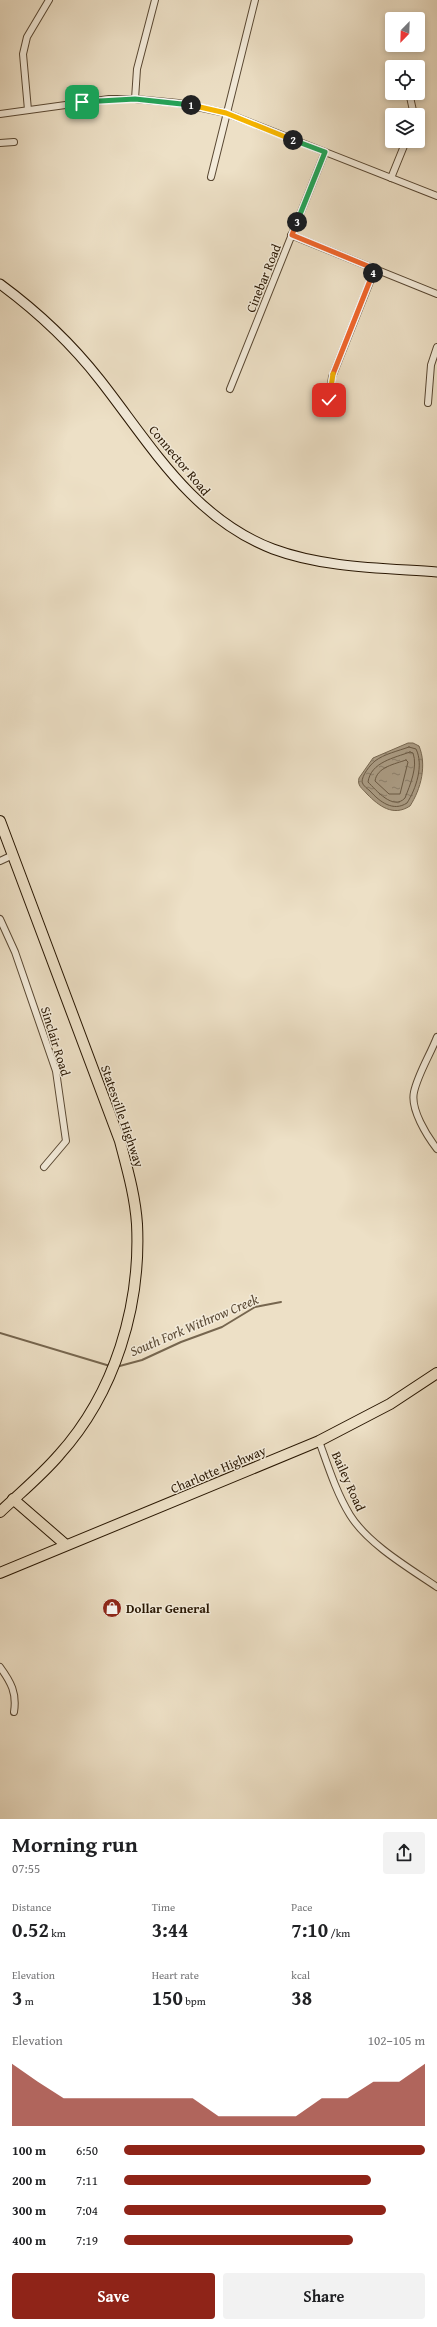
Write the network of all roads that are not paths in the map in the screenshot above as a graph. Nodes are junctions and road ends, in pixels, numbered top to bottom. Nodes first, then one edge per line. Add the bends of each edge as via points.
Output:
1 (49, 0) edge
2 (155, 0) edge
3 (255, 0) edge
4 (135, 99) junction
5 (28, 110) junction
6 (226, 113) junction
7 (0, 114) edge
8 (14, 142) dead end
9 (0, 143) edge
10 (403, 148) edge
11 (325, 152) junction
12 (211, 177) dead end
13 (391, 178) junction
14 (437, 196) edge
15 (292, 235) junction
16 (375, 269) junction
17 (0, 284) edge
18 (437, 294) edge
19 (437, 347) edge
20 (230, 389) dead end
21 (329, 400) dead end
22 (428, 403) dead end
23 (437, 572) edge
24 (0, 821) edge
25 (13, 855) junction
26 (0, 861) edge
27 (0, 919) edge
28 (437, 1037) edge
29 (437, 1149) edge
30 (44, 1167) dead end
31 (437, 1373) edge
32 (320, 1441) junction
33 (13, 1499) junction
34 (0, 1512) edge
35 (66, 1546) junction
36 (0, 1573) edge
37 (437, 1586) edge
38 (0, 1667) edge
39 (14, 1712) dead end

1 - 5 street via 27,37 23,54
2 - 4 street via 137,69
3 - 6 street
4 - 5 street via 82,102
4 - 6 street via 178,103
5 - 7 street
6 - 11 street
6 - 12 street
8 - 9 street
10 - 13 street
11 - 13 street
11 - 15 street, Cinebar Road
13 - 14 street
15 - 16 street
15 - 20 street, Cinebar Road
16 - 18 street
16 - 21 street via 332,376
17 - 23 street, Connector Road via 63,336 100,379 173,476 196,501 225,524 272,548 305,558 340,564
19 - 22 street via 431,365
24 - 25 main road, Statesville Highway
25 - 26 street
25 - 33 main road, Statesville Highway via 120,1141 131,1181 137,1222 137,1257 132,1306 122,1346 106,1385 85,1421 60,1455
27 - 30 street, Sinclair Road via 15,952 56,1071 66,1141
28 - 29 street via 413,1093 417,1114
31 - 32 main road, Charlotte Highway via 383,1407
32 - 35 main road, Charlotte Highway
32 - 37 street, Bailey Road via 330,1472 350,1515 368,1536
33 - 34 main road, Statesville Highway
33 - 35 main road
35 - 36 main road, Charlotte Highway
38 - 39 street via 13,1688 16,1701

